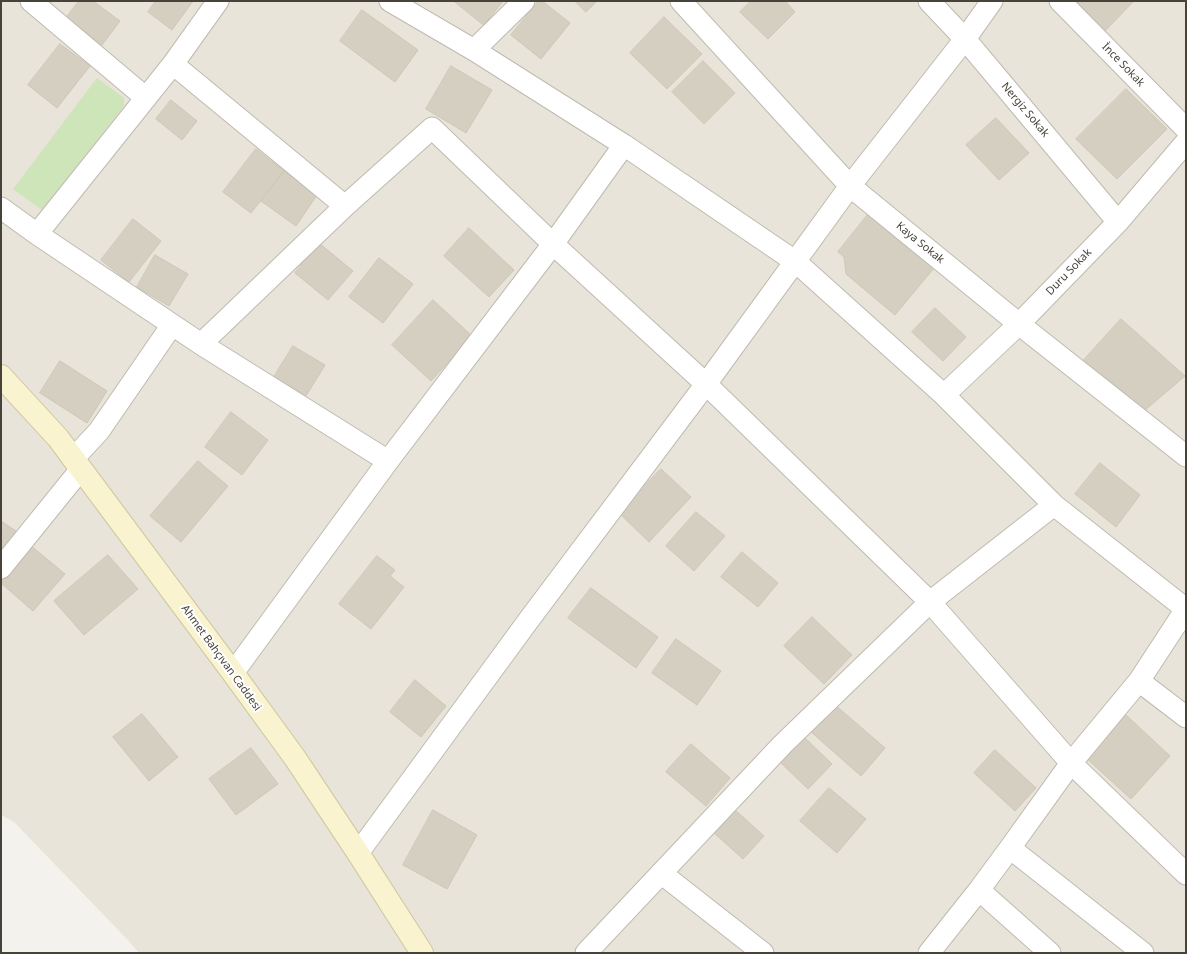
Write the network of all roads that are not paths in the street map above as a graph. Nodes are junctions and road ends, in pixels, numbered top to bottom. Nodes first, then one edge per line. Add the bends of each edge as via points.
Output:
1 (31, 1) edge
2 (218, 1) edge
3 (390, 1) edge
4 (524, 1) edge
5 (681, 1) edge
6 (929, 1) edge
7 (992, 1) edge
8 (1060, 1) edge
9 (964, 39) junction
10 (474, 50) junction
11 (174, 64) junction
12 (146, 98) junction
13 (1186, 129) edge
14 (1186, 142) edge
15 (624, 145) junction
16 (850, 186) junction
17 (345, 206) junction
18 (1, 208) edge
19 (1118, 222) junction
20 (37, 234) junction
21 (553, 244) junction
22 (796, 262) junction
23 (172, 324) junction
24 (1019, 324) junction
25 (201, 344) junction
26 (1, 376) edge
27 (706, 384) junction
28 (944, 395) junction
29 (1186, 456) edge
30 (388, 461) junction
31 (77, 464) junction
32 (1054, 505) junction
33 (1, 568) edge
34 (930, 602) junction
35 (1186, 609) edge
36 (233, 673) junction
37 (1139, 681) junction
38 (1186, 717) edge
39 (1071, 764) junction
40 (1010, 848) junction
41 (358, 853) junction
42 (662, 873) junction
43 (1186, 874) edge
44 (979, 890) junction
45 (422, 953) edge
46 (586, 953) edge
47 (763, 953) edge
48 (929, 953) edge
49 (1050, 953) edge
50 (1143, 953) edge

1 - 12 street
2 - 11 street
3 - 10 street
4 - 10 street
5 - 16 street, Kaya Sokak
6 - 9 street, Nergiz Sokak
7 - 9 street
8 - 13 street, İnce Sokak
9 - 16 street
9 - 19 street, Nergiz Sokak
10 - 15 street
11 - 12 street
11 - 17 street
12 - 20 street
14 - 19 street, Duru Sokak
15 - 21 street
15 - 22 street
16 - 22 street
16 - 24 street, Kaya Sokak
17 - 21 street via 432,128
17 - 25 street
18 - 20 street
19 - 24 street, Duru Sokak
20 - 23 street
21 - 27 street
21 - 30 street
22 - 27 street
22 - 28 street
23 - 25 street
23 - 31 street
24 - 28 street, Duru Sokak
24 - 29 street, Kaya Sokak
25 - 30 street
26 - 31 main road, Ahmet Bahçıvan Caddesi via 58,438
27 - 34 street
27 - 41 street
28 - 32 street
30 - 36 street
31 - 33 street
31 - 36 main road, Ahmet Bahçıvan Caddesi
32 - 34 street
32 - 35 street
34 - 39 street
34 - 42 street via 783,744
35 - 37 street
36 - 41 main road, Ahmet Bahçıvan Caddesi via 295,758
37 - 38 street
37 - 39 street
39 - 40 street
39 - 43 street
40 - 44 street
40 - 50 street
41 - 45 main road, Ahmet Bahçıvan Caddesi
42 - 46 street
42 - 47 street
44 - 48 street
44 - 49 street

